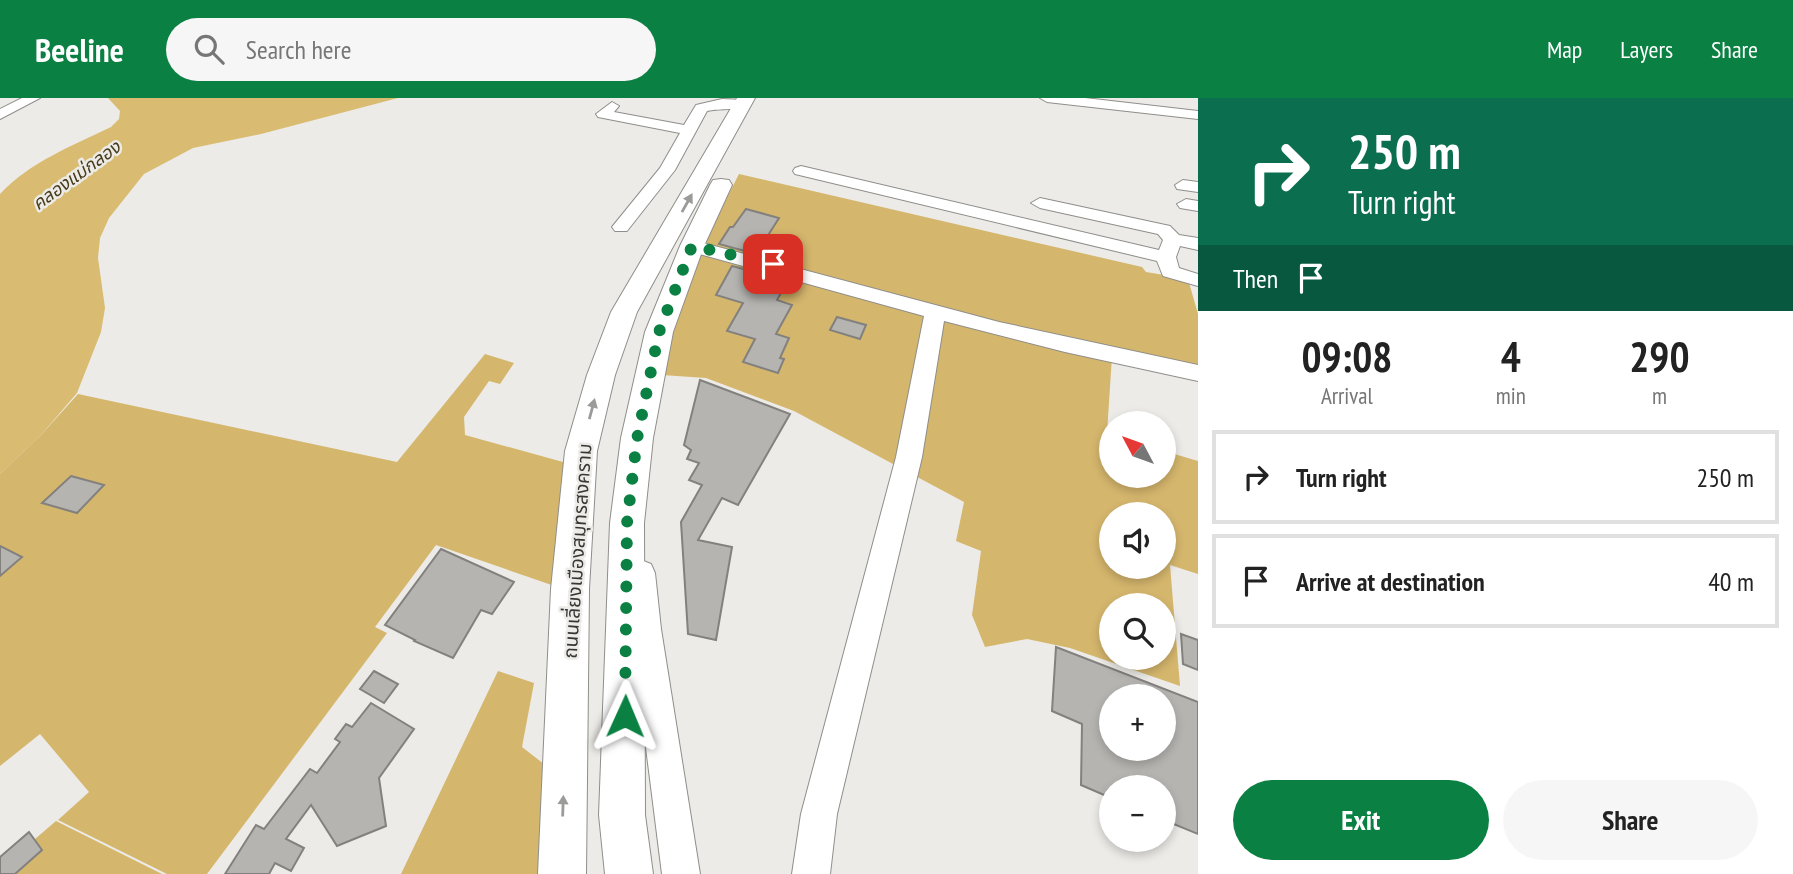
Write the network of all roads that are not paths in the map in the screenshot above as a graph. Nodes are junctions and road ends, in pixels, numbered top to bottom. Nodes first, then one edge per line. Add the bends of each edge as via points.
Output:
1 (33, 98) edge
2 (1047, 98) edge
3 (751, 100) edge
4 (612, 106) dead end
5 (0, 115) edge
6 (1198, 115) edge
7 (687, 130) junction
8 (801, 171) dead end
9 (1040, 203) dead end
10 (621, 227) dead end
11 (1198, 244) edge
12 (692, 246) junction
13 (1170, 248) junction
14 (1198, 280) edge
15 (934, 312) junction
16 (1198, 373) edge
17 (637, 439) junction
18 (561, 870) edge
19 (629, 874) edge
20 (681, 874) edge
21 (811, 874) edge

1 - 5 street
2 - 6 street
3 - 7 street via 701,108
3 - 12 main road
18 -> 3 main road, ถนนเลี่ยงเมืองสมุทรสงคราม via 570,589 581,451 624,312
4 - 7 street via 604,115
7 - 10 street via 662,178
8 - 13 street
9 - 13 street via 1164,230
11 - 13 street
12 - 15 street via 773,264
12 - 17 main road via 659,332
13 - 14 street via 1170,272
15 - 16 street
15 - 21 street via 909,457 819,814
17 - 19 main road via 627,523 622,815
17 - 20 street via 637,525 646,629

